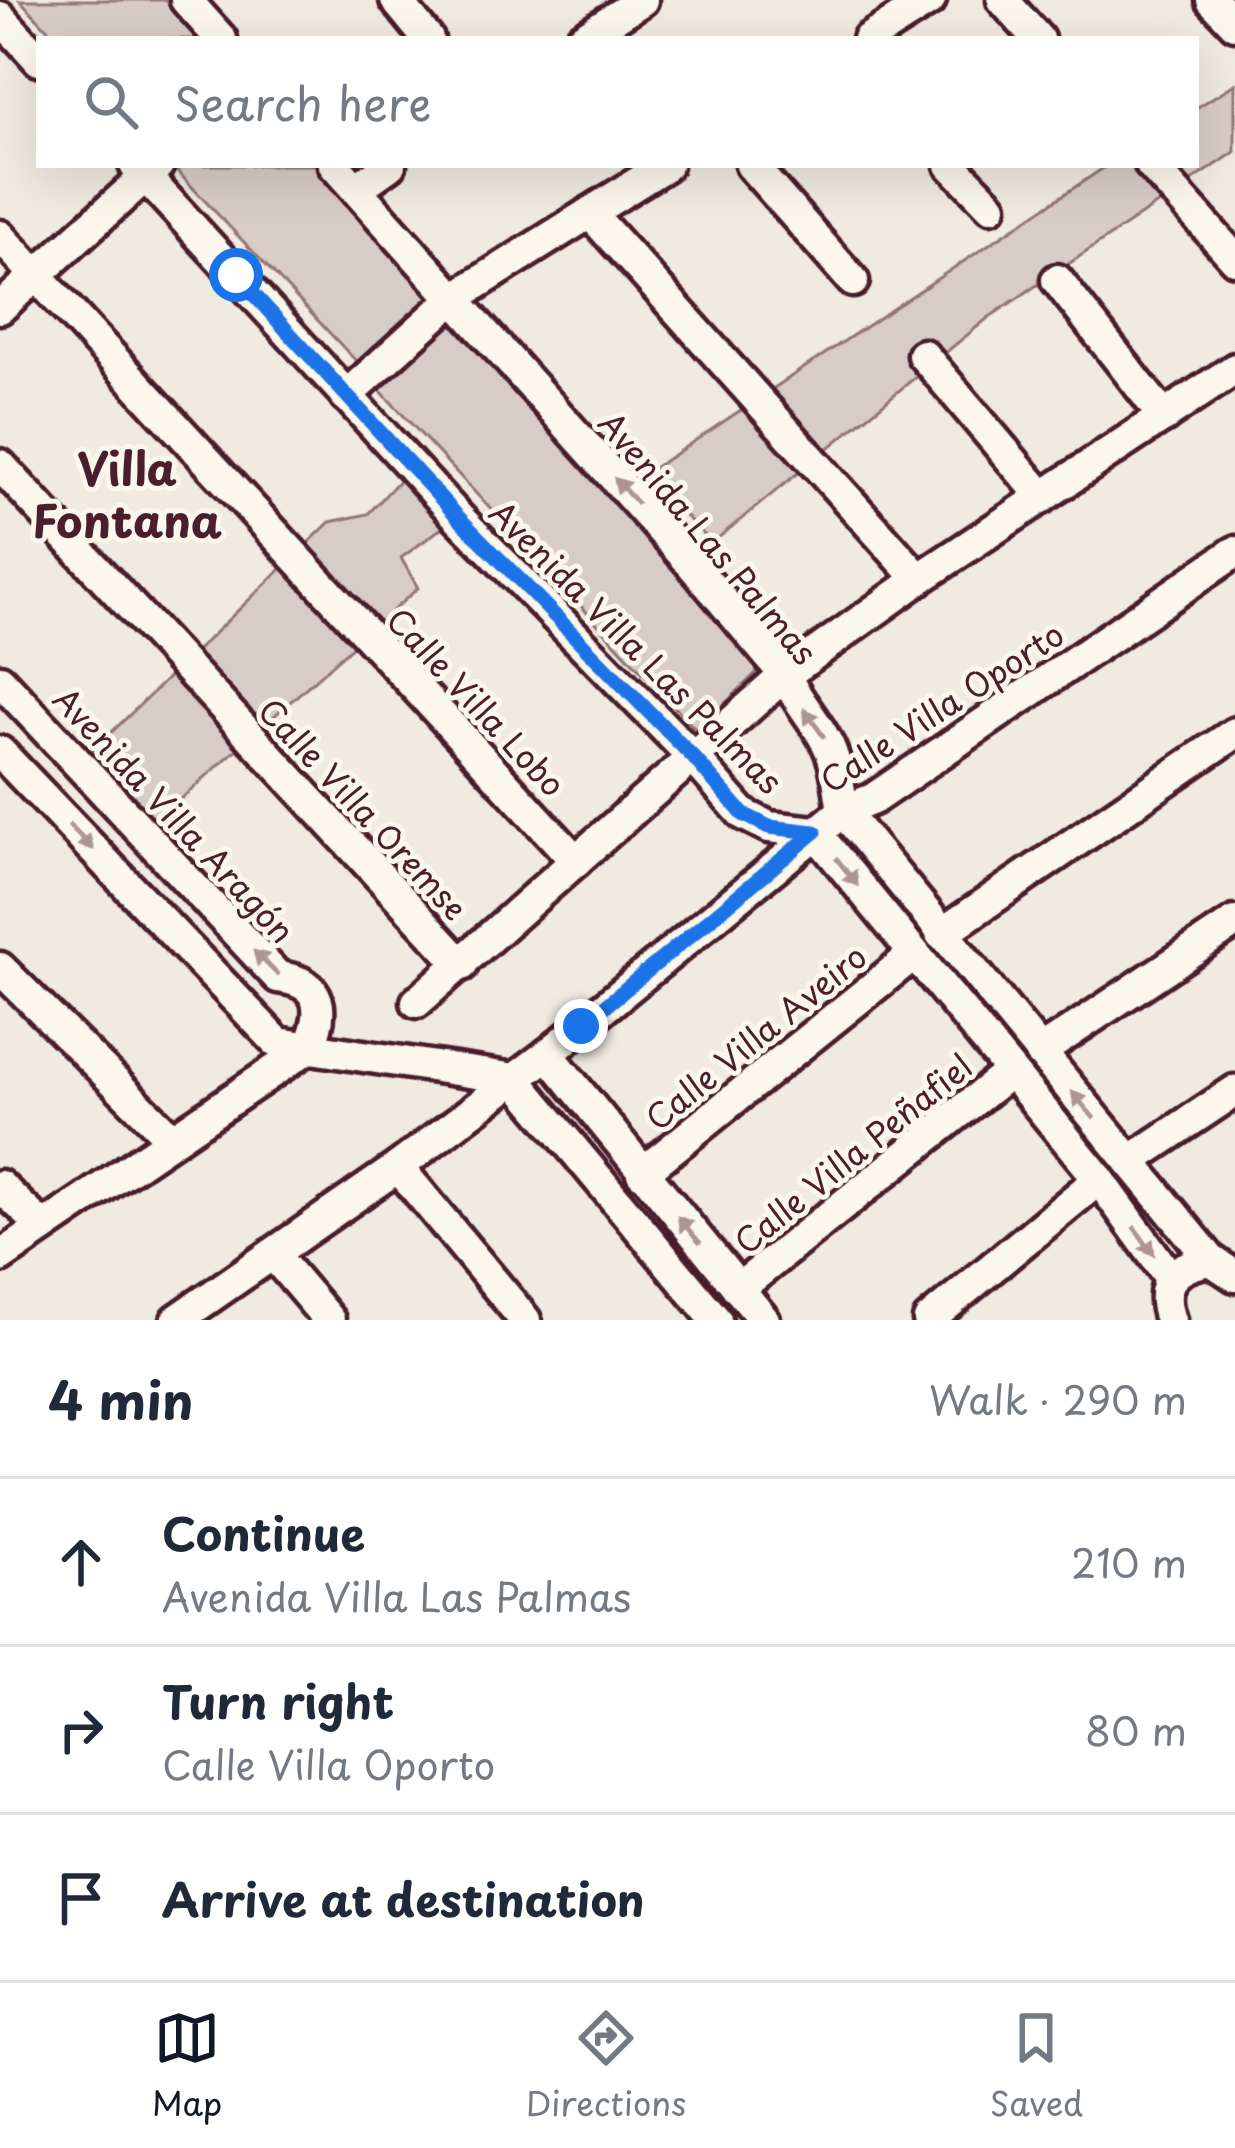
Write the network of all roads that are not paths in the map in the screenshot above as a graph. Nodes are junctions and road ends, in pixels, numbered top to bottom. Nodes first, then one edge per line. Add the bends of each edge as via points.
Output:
1 (186, 0) edge
2 (396, 0) edge
3 (642, 0) edge
4 (930, 0) edge
5 (1003, 0) edge
6 (1212, 0) edge
7 (603, 10) edge
8 (0, 17) edge
9 (1235, 24) edge
10 (218, 36) edge
11 (426, 36) edge
12 (582, 36) edge
13 (873, 36) edge
14 (1035, 36) edge
15 (36, 57) edge
16 (337, 168) edge
17 (386, 168) edge
18 (661, 168) edge
19 (755, 168) edge
20 (953, 168) edge
21 (1154, 168) edge
22 (146, 169) edge
23 (356, 189) junction
24 (991, 206) dead end
25 (590, 213) junction
26 (0, 236) edge
27 (1235, 259) edge
28 (37, 274) junction
29 (1057, 280) dead end
30 (853, 281) dead end
31 (454, 298) junction
32 (0, 308) edge
33 (923, 355) dead end
34 (1235, 369) edge
35 (346, 396) junction
36 (1164, 417) junction
37 (0, 465) edge
38 (1043, 497) junction
39 (1235, 552) edge
40 (919, 578) junction
41 (785, 675) junction
42 (0, 680) edge
43 (1235, 733) edge
44 (0, 752) edge
45 (694, 758) junction
46 (843, 811) junction
47 (815, 832) junction
48 (576, 861) junction
49 (1235, 922) edge
50 (941, 934) junction
51 (913, 955) junction
52 (462, 965) junction
53 (0, 968) edge
54 (417, 1002) dead end
55 (308, 1047) junction
56 (1040, 1052) junction
57 (548, 1054) junction
58 (1010, 1072) junction
59 (515, 1079) junction
60 (1235, 1091) edge
61 (171, 1138) junction
62 (1130, 1161) junction
63 (398, 1167) junction
64 (642, 1173) junction
65 (1099, 1179) junction
66 (0, 1186) edge
67 (43, 1227) junction
68 (273, 1254) junction
69 (0, 1256) edge
70 (1223, 1268) edge
71 (1171, 1279) junction
72 (738, 1289) junction
73 (177, 1320) edge
74 (328, 1320) edge
75 (525, 1320) edge
76 (716, 1320) edge
77 (764, 1320) edge
78 (929, 1320) edge
79 (1170, 1320) edge

1 - 10 street
2 - 11 street
3 - 7 street
4 - 13 street
5 - 14 street
6 - 9 street
7 - 12 street
8 - 15 street
16 - 23 street, Avenida Las Palmas
17 - 23 street
18 - 25 street
19 - 30 street
20 - 24 street
21 - 27 street
22 - 28 street
22 - 35 street, Avenida Villa Las Palmas
23 - 31 street, Avenida Las Palmas
25 - 31 street
25 - 40 street
26 - 28 street, Calle Villa Lobo
28 - 32 street
28 - 48 street, Calle Villa Lobo
29 - 36 street
31 - 35 street
41 -> 31 street, Avenida Las Palmas
33 - 38 street
34 - 36 street
35 - 45 street, Avenida Villa Las Palmas
36 - 38 street
37 - 52 street, Calle Villa Oremse
38 - 40 street
39 - 46 street, Calle Villa Oporto via 873,799
40 - 41 street
41 - 45 street
46 -> 41 street, Avenida Las Palmas via 836,763
55 -> 42 street, Avenida Villa Aragón via 321,1020 306,987 278,977
43 - 50 street
44 -> 55 street via 266,1032 278,1043
45 - 47 street, Avenida Villa Las Palmas via 743,814 769,827
45 - 48 street
46 - 47 street, Calle Villa Oporto
46 - 50 street, Avenida Las Palmas
47 -> 51 street
47 - 57 street, Calle Villa Oporto
48 - 52 street
49 - 56 street
50 - 56 street, Avenida Las Palmas
51 - 58 street
51 - 64 street, Calle Villa Aveiro
52 - 54 street
53 - 61 street
55 - 59 street
55 - 61 street
62 -> 56 street, Avenida Las Palmas
57 - 59 street, Calle Villa Oporto
57 - 64 street
58 - 65 street
58 - 72 street, Calle Villa Peñafiel
59 - 63 street, Calle Villa Oporto
59 - 76 street
60 - 62 street
61 - 67 street
62 - 70 street, Avenida Las Palmas
63 - 68 street, Calle Villa Oporto
63 - 75 street
72 -> 64 street
65 -> 71 street
65 - 78 street
66 - 67 street
67 - 69 street
68 - 73 street, Calle Villa Oporto
68 - 74 street
70 - 71 street via 1186,1264
71 - 79 street via 1164,1300
72 - 77 street

